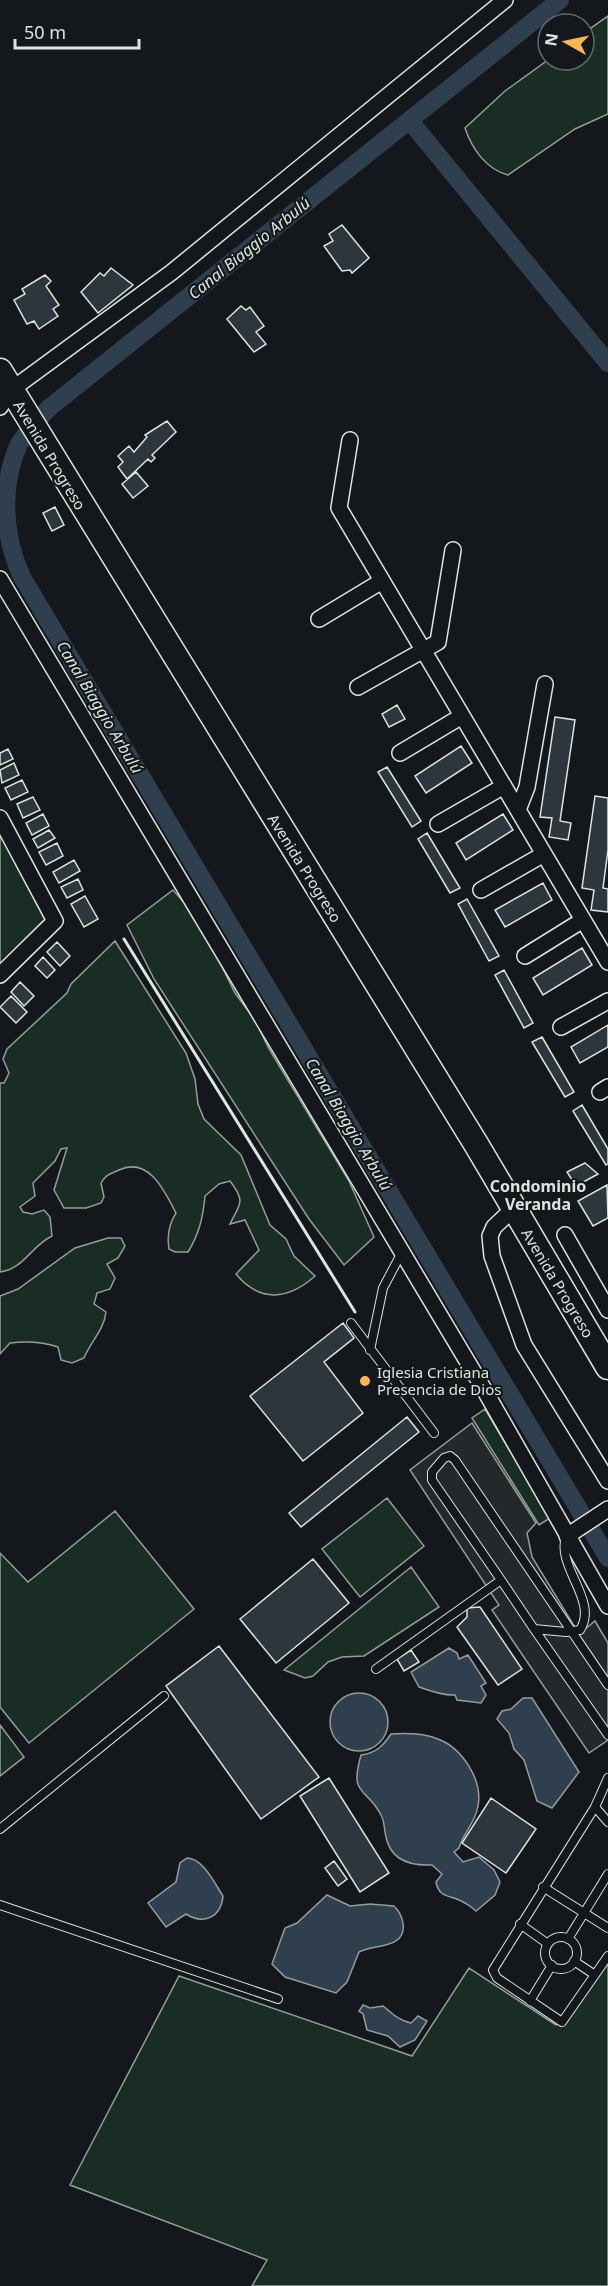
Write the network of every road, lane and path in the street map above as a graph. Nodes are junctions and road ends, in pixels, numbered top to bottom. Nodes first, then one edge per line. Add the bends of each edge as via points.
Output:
1 (505, 0) edge
2 (489, 7) edge
3 (8, 393) edge
4 (350, 440) dead end
5 (453, 550) dead end
6 (0, 579) edge
7 (382, 581) junction
8 (319, 619) dead end
9 (424, 651) junction
10 (545, 684) dead end
11 (358, 687) dead end
12 (462, 716) junction
13 (400, 753) dead end
14 (504, 786) junction
15 (518, 810) junction
16 (0, 818) edge
17 (438, 824) dead end
18 (544, 854) junction
19 (481, 890) dead end
20 (583, 920) junction
21 (525, 956) dead end
22 (607, 958) edge
23 (0, 975) edge
24 (608, 1000) edge
25 (561, 1027) dead end
26 (514, 1208) junction
27 (565, 1235) dead end
28 (402, 1252) junction
29 (585, 1270) junction
30 (560, 1285) junction
31 (606, 1304) edge
32 (351, 1323) dead end
33 (370, 1350) junction
34 (608, 1367) edge
35 (434, 1433) dead end
36 (608, 1481) edge
37 (608, 1509) edge
38 (567, 1536) junction
39 (501, 1581) junction
40 (608, 1606) edge
41 (534, 1629) junction
42 (572, 1631) junction
43 (376, 1669) dead end
44 (608, 1685) edge
45 (164, 1696) dead end
46 (608, 1736) edge
47 (608, 1778) edge
48 (594, 1807) junction
49 (608, 1822) edge
50 (0, 1829) edge
51 (608, 1874) edge
52 (543, 1887) junction
53 (0, 1905) edge
54 (584, 1913) junction
55 (520, 1924) junction
56 (608, 1928) edge
57 (568, 1939) junction
58 (548, 1944) junction
59 (608, 1956) edge
60 (574, 1961) junction
61 (552, 1965) junction
62 (595, 1975) junction
63 (278, 1999) dead end
64 (530, 2001) junction

1 - 2 street
2 - 3 street via 172,272
3 - 26 main road, Avenida Progreso
4 - 7 street via 339,508
5 - 9 street via 440,638
6 - 28 street
7 - 8 street
7 - 9 street
9 - 11 street
9 - 12 street
10 - 15 street via 527,787
12 - 13 street
12 - 14 street
14 - 15 street
14 - 17 street
15 - 18 street
16 - 23 street via 55,921
18 - 19 street
18 - 20 street
20 - 21 street
20 - 22 street
24 - 25 street
26 - 30 main road, Avenida Progreso
26 - 36 street via 494,1227 490,1236 492,1256 524,1345
27 - 29 street
28 - 33 lane via 383,1288
28 - 38 street
29 - 30 street
29 - 31 street
30 - 34 main road, Avenida Progreso
32 - 33 lane
33 - 35 lane
37 - 38 street
38 - 40 street
38 - 42 lane via 564,1549 583,1602 585,1622
39 - 41 lane
39 - 42 lane via 432,1480 432,1472 444,1458 450,1456 454,1460
39 - 43 lane
41 - 42 lane
41 - 46 lane
42 - 44 lane
45 - 50 lane
47 - 48 lane
48 - 49 lane
48 - 52 lane
51 - 54 lane
52 - 54 lane
52 - 55 lane
53 - 63 lane
54 - 56 lane
54 - 57 lane
55 - 58 lane
55 - 64 lane via 493,1970 497,1978
57 - 58 lane via 557,1938
57 - 60 lane via 576,1949
58 - 61 lane via 545,1954
59 - 62 lane
60 - 61 lane via 564,1968
60 - 62 lane
61 - 64 lane
62 - 64 lane via 562,2022

